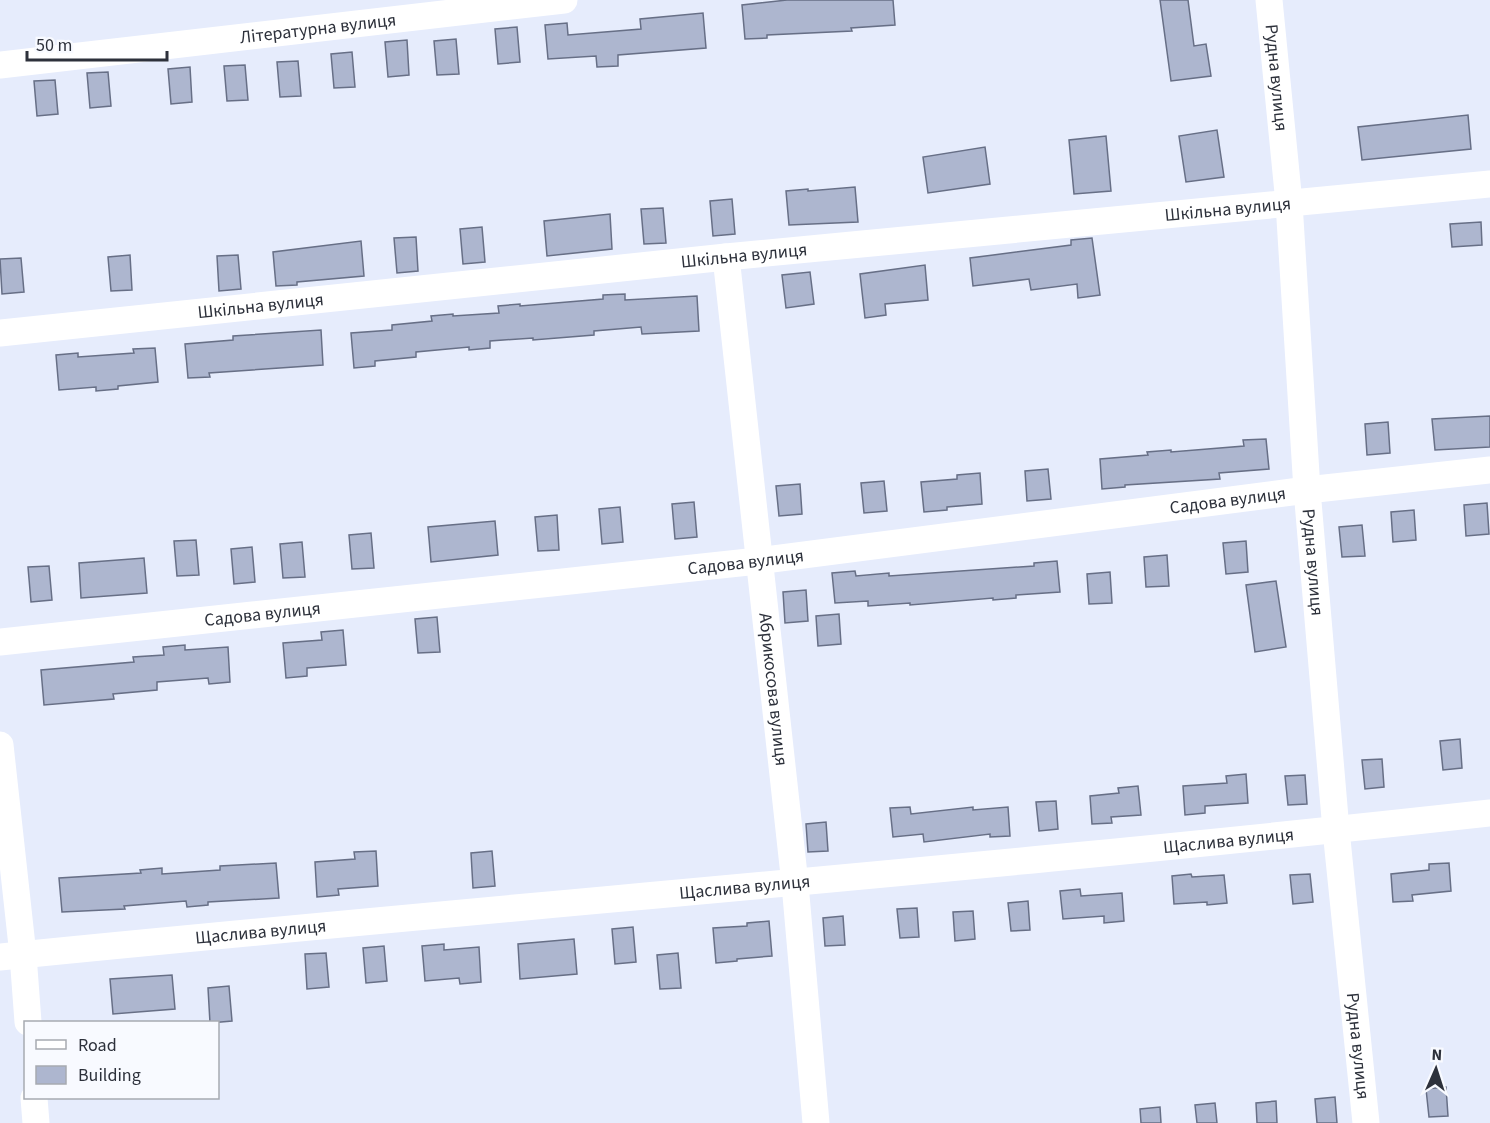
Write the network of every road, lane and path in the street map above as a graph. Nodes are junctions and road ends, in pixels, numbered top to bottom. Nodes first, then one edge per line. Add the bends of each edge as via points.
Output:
1 (564, 0) edge
2 (1269, 0) edge
3 (0, 65) edge
4 (1490, 184) edge
5 (1289, 203) junction
6 (726, 257) junction
7 (0, 333) edge
8 (1490, 470) edge
9 (1307, 490) junction
10 (758, 561) junction
11 (0, 642) edge
12 (0, 744) edge
13 (1490, 813) edge
14 (1336, 830) junction
15 (795, 884) junction
16 (12, 956) edge
17 (28, 1021) edge
18 (34, 1099) edge
19 (36, 1123) edge
20 (816, 1123) edge
21 (1366, 1123) edge

1 - 3 street, Літературна вулиця
2 - 5 street, Рудна вулиця
4 - 5 street, Шкільна вулиця
5 - 6 street, Шкільна вулиця
5 - 9 street, Рудна вулиця
6 - 7 street, Шкільна вулиця
6 - 10 street, Абрикосова вулиця
8 - 9 street, Садова вулиця
9 - 10 street, Садова вулиця
9 - 14 street, Рудна вулиця
10 - 11 street, Садова вулиця
10 - 15 street, Абрикосова вулиця
12 - 16 street
13 - 14 street, Щаслива вулиця
14 - 15 street, Щаслива вулиця
14 - 21 street, Рудна вулиця
15 - 16 street, Щаслива вулиця
15 - 20 street, Абрикосова вулиця
16 - 17 street
18 - 19 street

